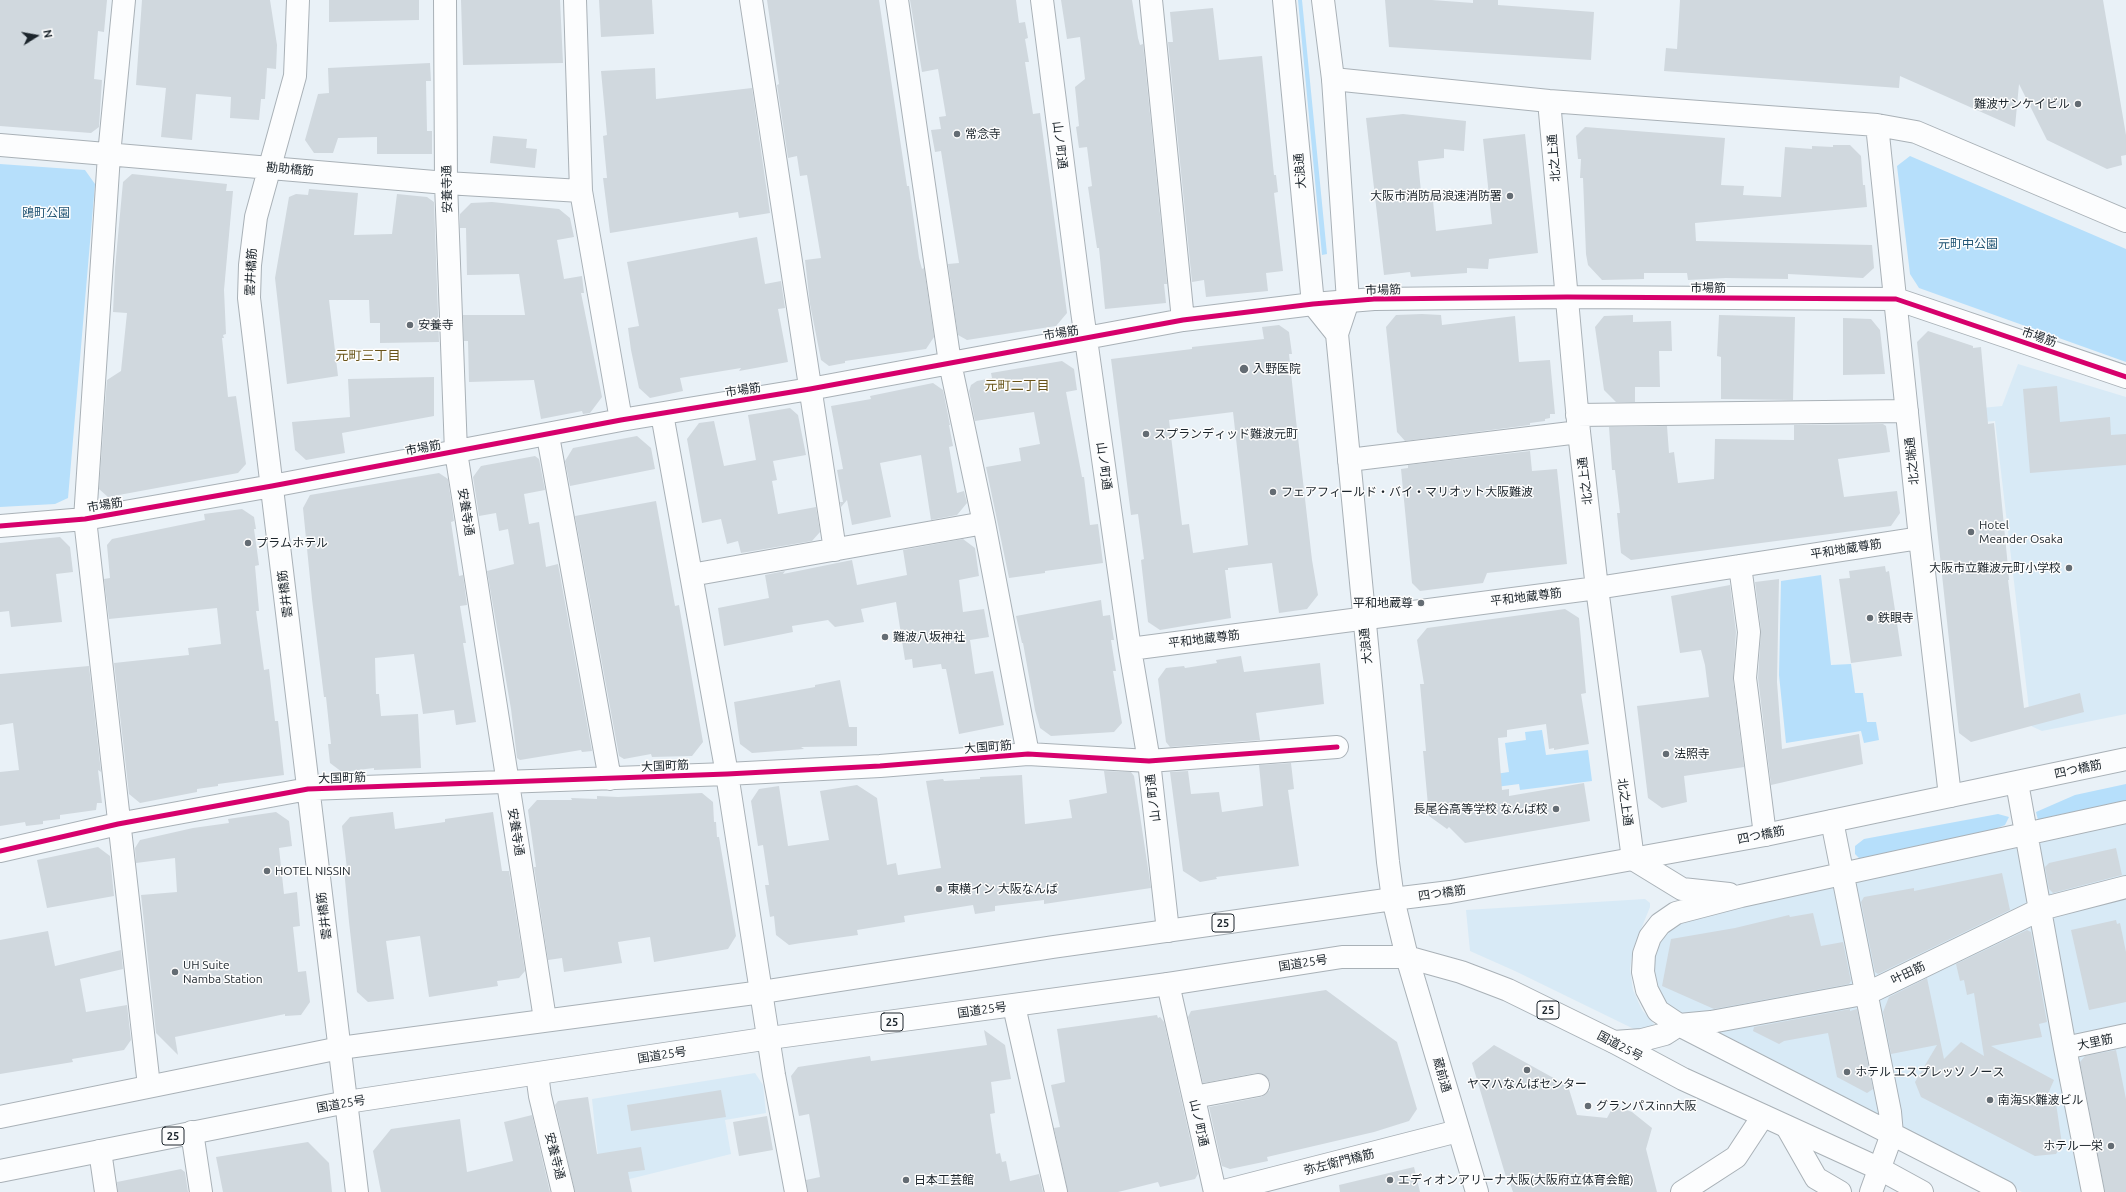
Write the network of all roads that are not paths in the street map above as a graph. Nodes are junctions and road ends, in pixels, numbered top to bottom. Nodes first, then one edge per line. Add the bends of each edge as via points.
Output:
1 (124, 0) edge
2 (298, 0) edge
3 (445, 0) edge
4 (575, 0) edge
5 (751, 0) edge
6 (897, 0) edge
7 (1042, 0) edge
8 (1151, 0) edge
9 (1284, 0) edge
10 (1323, 0) edge
11 (1333, 79) junction
12 (1549, 101) junction
13 (1877, 125) junction
14 (0, 145) edge
15 (109, 155) junction
16 (270, 167) junction
17 (446, 184) junction
18 (581, 190) junction
19 (2126, 221) edge
20 (1567, 297) junction
21 (1896, 299) junction
22 (1348, 301) junction
23 (1313, 304) junction
24 (1184, 320) junction
25 (1337, 334) junction
26 (1086, 339) junction
27 (950, 363) junction
28 (2126, 377) edge
29 (810, 389) junction
30 (1907, 411) junction
31 (662, 414) junction
32 (621, 420) junction
33 (1578, 423) junction
34 (548, 436) junction
35 (456, 452) junction
36 (1349, 460) junction
37 (272, 486) junction
38 (85, 519) junction
39 (984, 523) junction
40 (0, 526) edge
41 (1920, 538) junction
42 (835, 550) junction
43 (1740, 566) junction
44 (691, 575) junction
45 (1598, 588) junction
46 (1364, 618) junction
47 (1130, 649) junction
48 (1337, 747) dead end
49 (1028, 754) junction
50 (2126, 759) edge
51 (1149, 761) junction
52 (727, 774) junction
53 (610, 779) junction
54 (509, 783) junction
55 (2017, 783) junction
56 (308, 789) junction
57 (1950, 796) junction
58 (2126, 812) edge
59 (1832, 821) junction
60 (118, 824) junction
61 (1765, 834) junction
62 (2026, 834) junction
63 (0, 851) edge
64 (1633, 859) junction
65 (1843, 874) junction
66 (2126, 887) edge
67 (1741, 896) junction
68 (1393, 899) junction
69 (2041, 909) junction
70 (1168, 931) junction
71 (1407, 957) junction
72 (1168, 984) junction
73 (762, 992) junction
74 (1868, 993) junction
75 (1014, 1006) junction
76 (545, 1019) junction
77 (1679, 1025) junction
78 (2126, 1035) edge
79 (770, 1038) junction
80 (1614, 1042) junction
81 (340, 1048) junction
82 (2064, 1048) junction
83 (537, 1074) junction
84 (1258, 1085) dead end
85 (149, 1086) junction
86 (1194, 1097) junction
87 (347, 1102) junction
88 (1763, 1116) junction
89 (0, 1117) edge
90 (1788, 1127) junction
91 (1458, 1131) junction
92 (192, 1132) junction
93 (1892, 1134) junction
94 (100, 1151) junction
95 (1880, 1170) junction
96 (0, 1172) edge
97 (106, 1192) edge
98 (201, 1192) edge
99 (357, 1192) edge
100 (563, 1192) edge
101 (796, 1192) edge
102 (1056, 1192) edge
103 (1215, 1192) edge
104 (1220, 1192) edge
105 (1477, 1192) edge
106 (1682, 1192) edge
107 (1840, 1192) edge
108 (1871, 1192) edge
109 (1922, 1192) edge
110 (2005, 1192) edge
111 (2093, 1192) edge

1 - 15 main road
2 - 16 main road, 雲井橋筋 via 295,76
3 - 17 main road, 安養寺通
4 - 18 main road
5 - 29 main road
6 - 27 main road
7 - 26 main road, 山ノ町通
8 - 24 main road
9 - 23 main road, 大浪通
10 - 11 main road, 大浪通
11 - 12 main road
11 - 22 main road, 大浪通
12 - 13 main road
12 - 20 main road, 北之上通
13 - 19 main road via 1916,132
13 - 21 main road, 北之端通
14 - 15 main road, 勘助橋筋
15 - 16 main road, 勘助橋筋
15 - 38 main road
16 - 17 main road, 勘助橋筋
16 - 37 main road, 雲井橋筋 via 256,217 249,298
17 - 18 main road, 勘助橋筋
17 - 35 main road, 安養寺通
18 - 32 main road
20 - 21 main road, 市場筋
20 - 22 main road, 市場筋
20 - 33 main road, 北之上通
21 - 28 main road, 市場筋
21 - 30 main road, 北之端通
22 - 23 main road, 市場筋
22 - 25 main road, 大浪通
23 - 24 main road, 市場筋
23 - 25 main road
24 - 26 main road, 市場筋
25 - 36 main road, 大浪通
26 - 27 main road, 市場筋
26 - 47 main road, 山ノ町通
27 - 29 main road, 市場筋
27 - 39 main road
29 - 31 main road, 市場筋
29 - 42 main road
30 - 33 main road
30 - 41 main road, 北之端通
31 - 32 main road, 市場筋
31 - 44 main road
32 - 34 main road, 市場筋
33 - 36 main road
33 - 45 main road, 北之上通
34 - 35 main road, 市場筋
34 - 53 main road
35 - 37 main road, 市場筋
35 - 54 main road, 安養寺通
36 - 46 main road, 大浪通
37 - 38 main road, 市場筋
37 - 56 main road, 雲井橋筋
38 - 40 main road, 市場筋
38 - 60 main road
39 - 42 main road
39 - 49 main road
41 - 43 main road, 平和地蔵尊筋
41 - 57 main road, 北之端通
42 - 44 main road
43 - 45 main road, 平和地蔵尊筋
43 - 61 main road via 1748,632 1745,678
44 - 52 main road
45 - 46 main road, 平和地蔵尊筋
45 - 64 main road, 北之上通
46 - 47 main road, 平和地蔵尊筋
46 - 68 main road, 大浪通
47 - 51 main road, 山ノ町通
48 - 51 main road, 大国町筋
49 - 51 main road, 大国町筋
49 - 52 main road, 大国町筋 via 880,766
50 - 55 main road, 四つ橋筋
51 - 70 main road, 山ノ町通
52 - 53 main road, 大国町筋
52 - 73 main road
53 - 54 main road, 大国町筋
54 - 56 main road, 大国町筋
54 - 76 main road, 安養寺通
55 - 57 main road, 四つ橋筋
55 - 62 main road
56 - 60 main road, 大国町筋
56 - 81 main road, 雲井橋筋
57 - 59 main road, 四つ橋筋
58 - 62 main road
59 - 61 main road, 四つ橋筋
59 - 65 main road
60 - 63 main road, 大国町筋
60 - 85 main road
61 - 64 main road, 四つ橋筋
62 - 65 main road
62 - 69 main road
64 - 67 main road via 1682,889
64 - 68 main road, 四つ橋筋 via 1450,892
65 - 67 main road
65 - 74 main road
66 - 69 main road, 叶田筋
67 - 77 main road via 1676,913 1660,924 1650,937 1644,954 1643,972 1647,990 1658,1011
68 - 70 main road, 25
68 - 71 main road, 大浪通
69 - 74 main road, 叶田筋
69 - 82 main road
70 - 73 main road, 25
71 - 72 main road, 国道25号 / 25 via 1342,957
71 - 80 main road, 国道25号 / 25 via 1461,972 1508,990
71 - 91 main road, 蔵前通
72 - 75 main road, 国道25号 / 25
72 - 86 main road, 山ノ町通
73 - 76 main road, 25
73 - 79 main road
74 - 77 main road, 叶田筋 via 1711,1022
74 - 93 main road
75 - 79 main road, 国道25号 / 25
75 - 102 main road
76 - 81 main road, 25
77 - 80 main road via 1665,1034 1642,1040
77 - 93 main road
78 - 82 main road, 大里筋
79 - 83 main road, 国道25号 / 25
79 - 101 main road via 774,1074
80 - 88 main road, 国道25号 / 25 via 1683,1079
81 - 85 main road, 25
81 - 87 main road, 雲井橋筋
82 - 111 main road
83 - 87 main road, 国道25号 / 25
83 - 100 main road, 安養寺通
84 - 86 main road
85 - 89 main road, 25
86 - 103 main road, 山ノ町通
87 - 92 main road, 国道25号 / 25
87 - 99 main road, 雲井橋筋
88 - 90 main road, 国道25号 / 25
88 - 106 main road via 1736,1157
90 - 95 main road, 国道25号 / 25
90 - 107 main road via 1816,1178
91 - 104 main road, 弥左衛門橋筋
91 - 105 main road, 蔵前通
92 - 94 main road, 国道25号 / 25
92 - 98 main road
93 - 95 main road
93 - 110 main road
94 - 96 main road, 国道25号 / 25
94 - 97 main road
95 - 108 main road
95 - 109 main road, 国道25号 / 25

